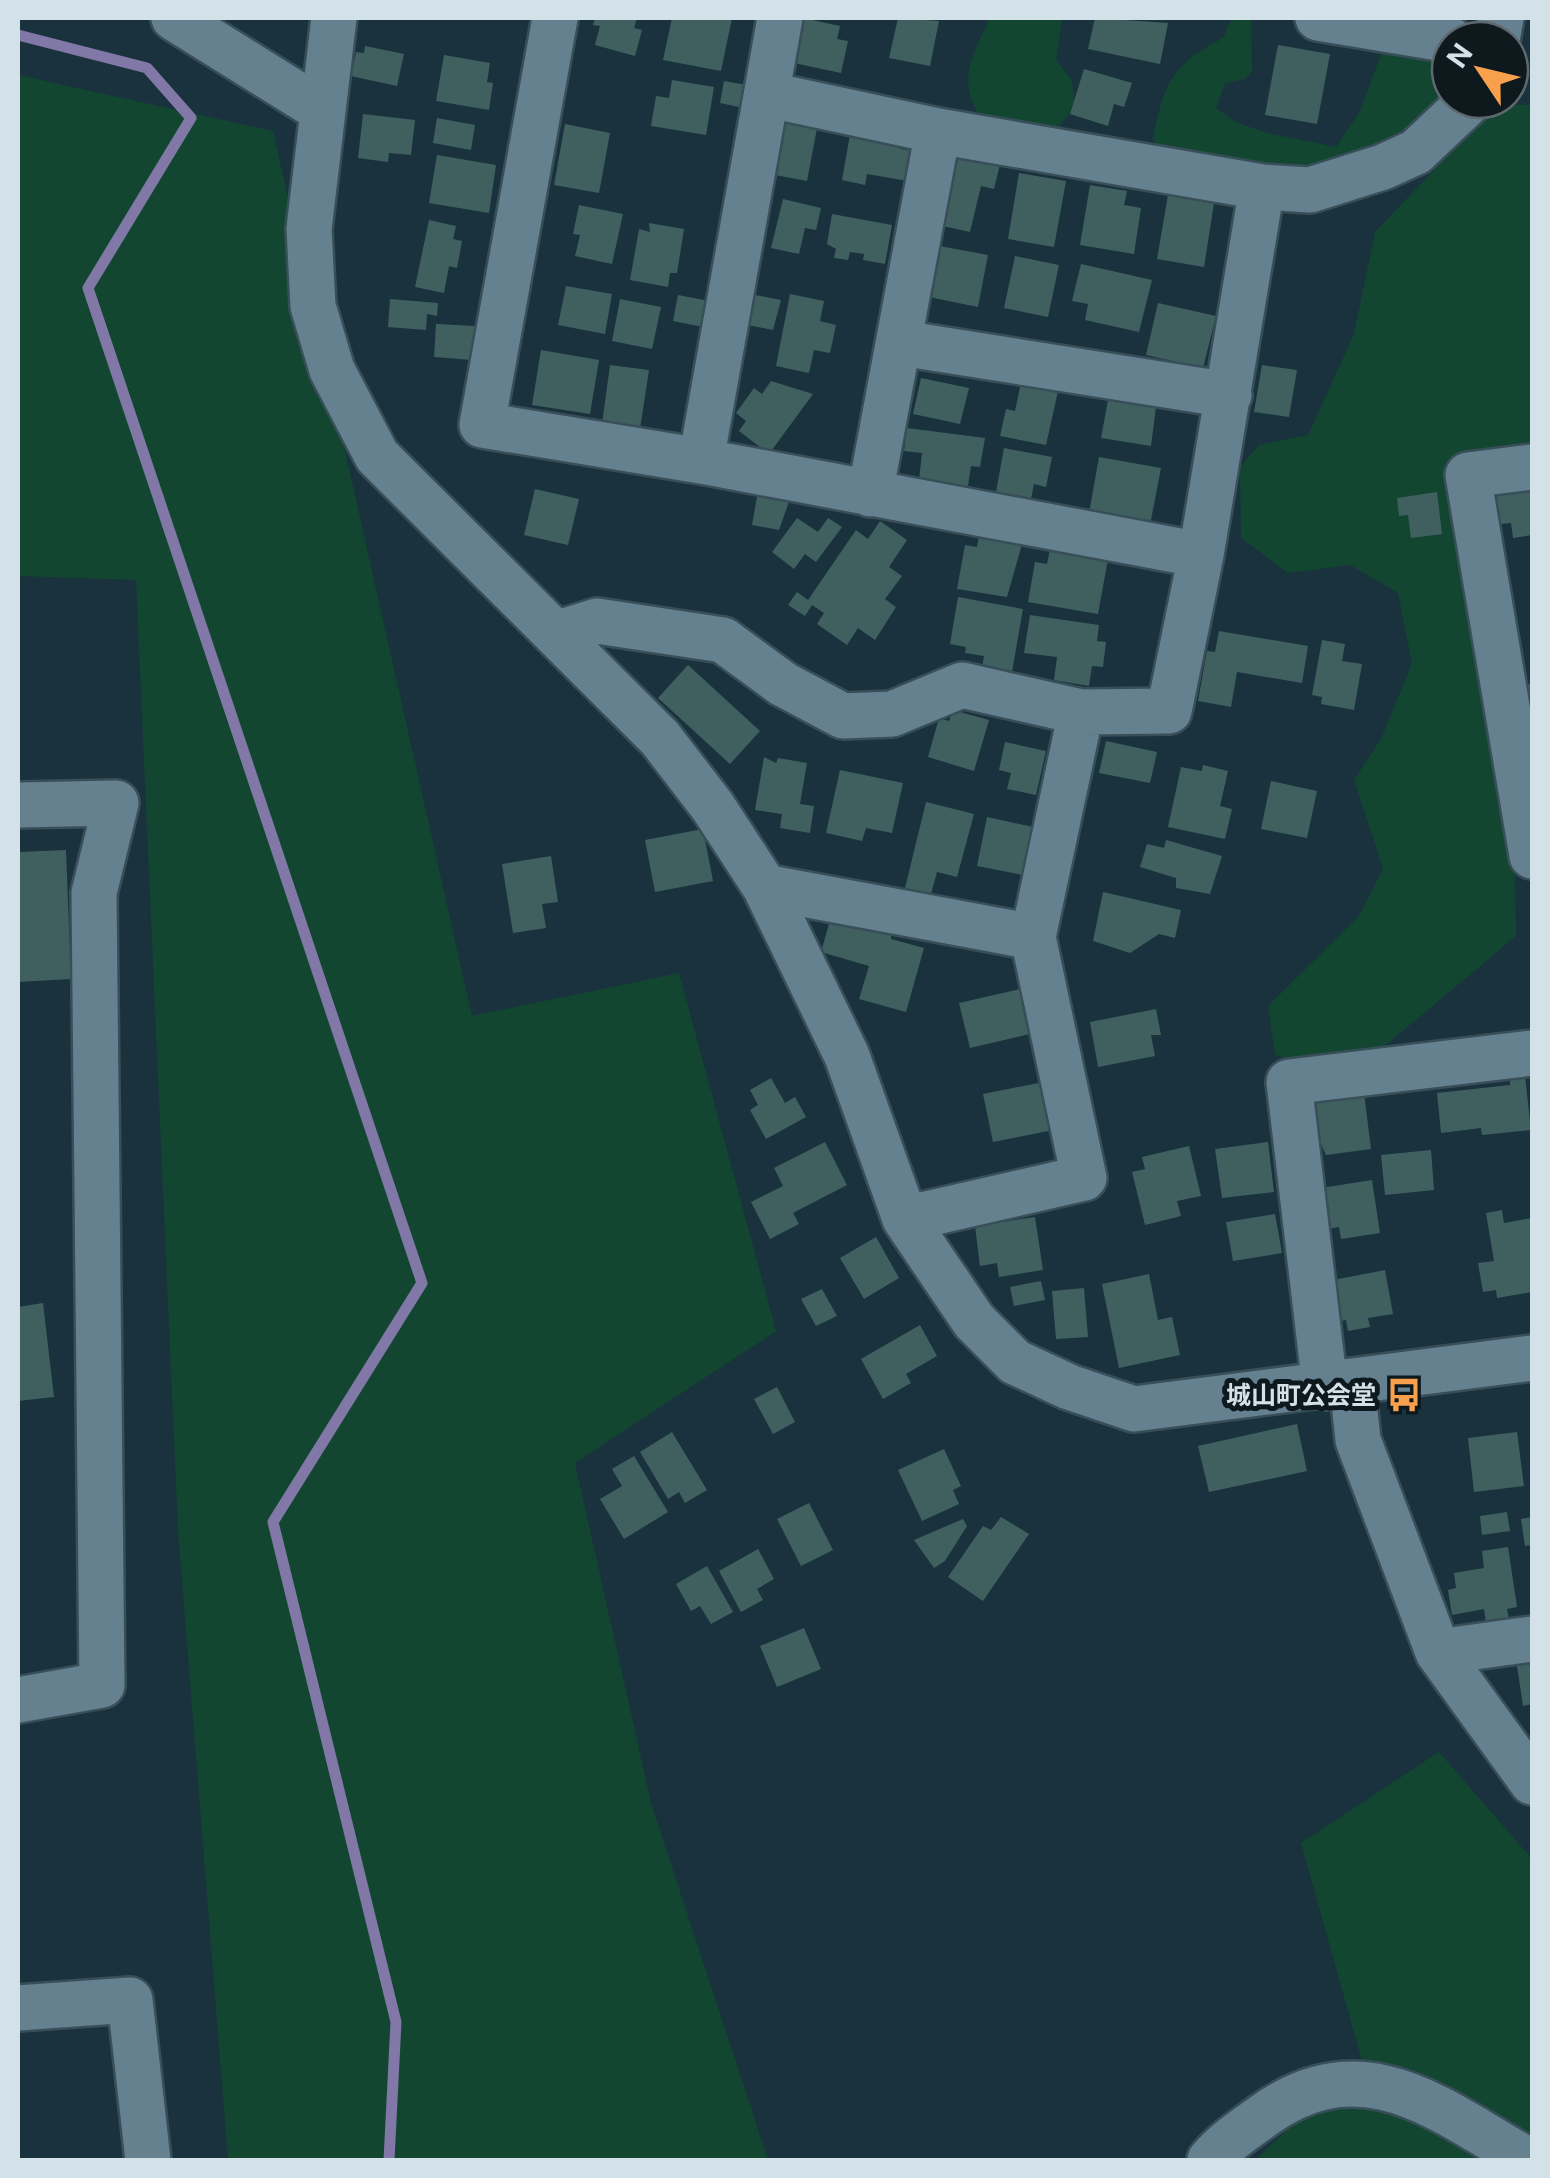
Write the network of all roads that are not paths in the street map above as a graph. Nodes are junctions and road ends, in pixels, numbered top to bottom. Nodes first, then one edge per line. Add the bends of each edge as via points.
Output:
1 (174, 18) edge
2 (334, 18) edge
3 (554, 18) edge
4 (780, 18) edge
5 (1318, 18) edge
6 (1430, 37) edge
7 (770, 94) junction
8 (322, 110) junction
9 (1450, 120) edge
10 (938, 130) junction
11 (1262, 187) junction
12 (900, 343) junction
13 (1229, 395) junction
14 (702, 461) junction
15 (1532, 467) edge
16 (870, 494) junction
17 (1201, 554) junction
18 (559, 633) junction
19 (1082, 712) junction
20 (1528, 787) edge
21 (18, 806) edge
22 (1532, 856) edge
23 (765, 887) junction
24 (1032, 938) junction
25 (1532, 1053) edge
26 (905, 1219) junction
27 (1532, 1358) edge
28 (1338, 1385) junction
29 (1532, 1640) edge
30 (1438, 1652) junction
31 (18, 1700) edge
32 (1532, 1782) edge
33 (18, 2008) edge
34 (148, 2160) edge
35 (1210, 2160) edge
36 (1528, 2160) edge

1 - 8 street
2 - 8 street
3 - 14 street via 482,426
4 - 7 street
5 - 6 street
7 - 10 street
7 - 14 street
8 - 18 street via 309,229 313,306 332,370 377,456
9 - 11 street via 1416,152 1383,167 1310,190
10 - 11 street
10 - 12 street
11 - 13 street
12 - 13 street
12 - 16 street
13 - 17 street
14 - 16 street
15 - 20 street via 1468,475
16 - 17 street
17 - 19 street via 1169,711
18 - 19 street via 598,621 722,640 842,716 892,714 962,685
18 - 23 street via 660,738
19 - 24 street
20 - 22 street
21 - 31 street via 116,804 94,892 102,1685
23 - 24 street
23 - 26 street via 847,1056
24 - 26 street via 1084,1178
25 - 28 street via 1289,1082
26 - 28 street via 974,1321 1015,1362 1070,1387 1134,1409
27 - 28 street
28 - 30 street
29 - 30 street
30 - 32 street
33 - 34 street via 130,2000
35 - 36 street via 1280,2103 1342,2081 1388,2086 1427,2102

